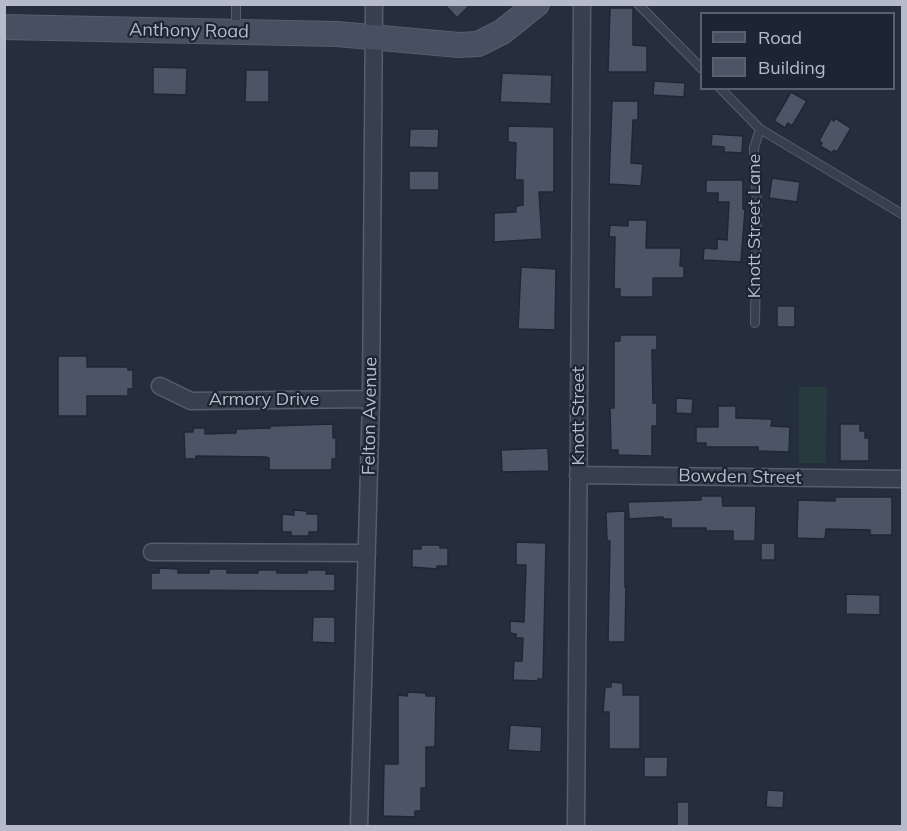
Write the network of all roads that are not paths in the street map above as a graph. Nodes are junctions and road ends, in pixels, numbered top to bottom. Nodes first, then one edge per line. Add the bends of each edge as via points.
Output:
1 (236, 4) edge
2 (374, 4) edge
3 (537, 4) edge
4 (582, 4) edge
5 (638, 4) edge
6 (4, 27) edge
7 (236, 32) junction
8 (373, 37) junction
9 (700, 67) edge
10 (722, 90) edge
11 (760, 129) junction
12 (903, 214) edge
13 (755, 323) dead end
14 (160, 386) dead end
15 (371, 399) junction
16 (578, 474) junction
17 (903, 479) edge
18 (152, 552) dead end
19 (367, 553) junction
20 (360, 826) edge
21 (576, 826) edge

1 - 7 lane
2 - 8 street, Felton Avenue
3 - 8 street, Anthony Road via 502,32 478,44
4 - 16 street, Knott Street
5 - 9 lane
6 - 7 street, Anthony Road
7 - 8 street, Anthony Road
8 - 15 street, Felton Avenue
10 - 11 lane
11 - 12 lane
11 - 13 lane, Knott Street Lane via 754,148
14 - 15 street, Armory Drive via 191,401
15 - 19 street, Felton Avenue
16 - 17 street, Bowden Street
16 - 21 street, Knott Street
18 - 19 street
19 - 20 street, Felton Avenue

